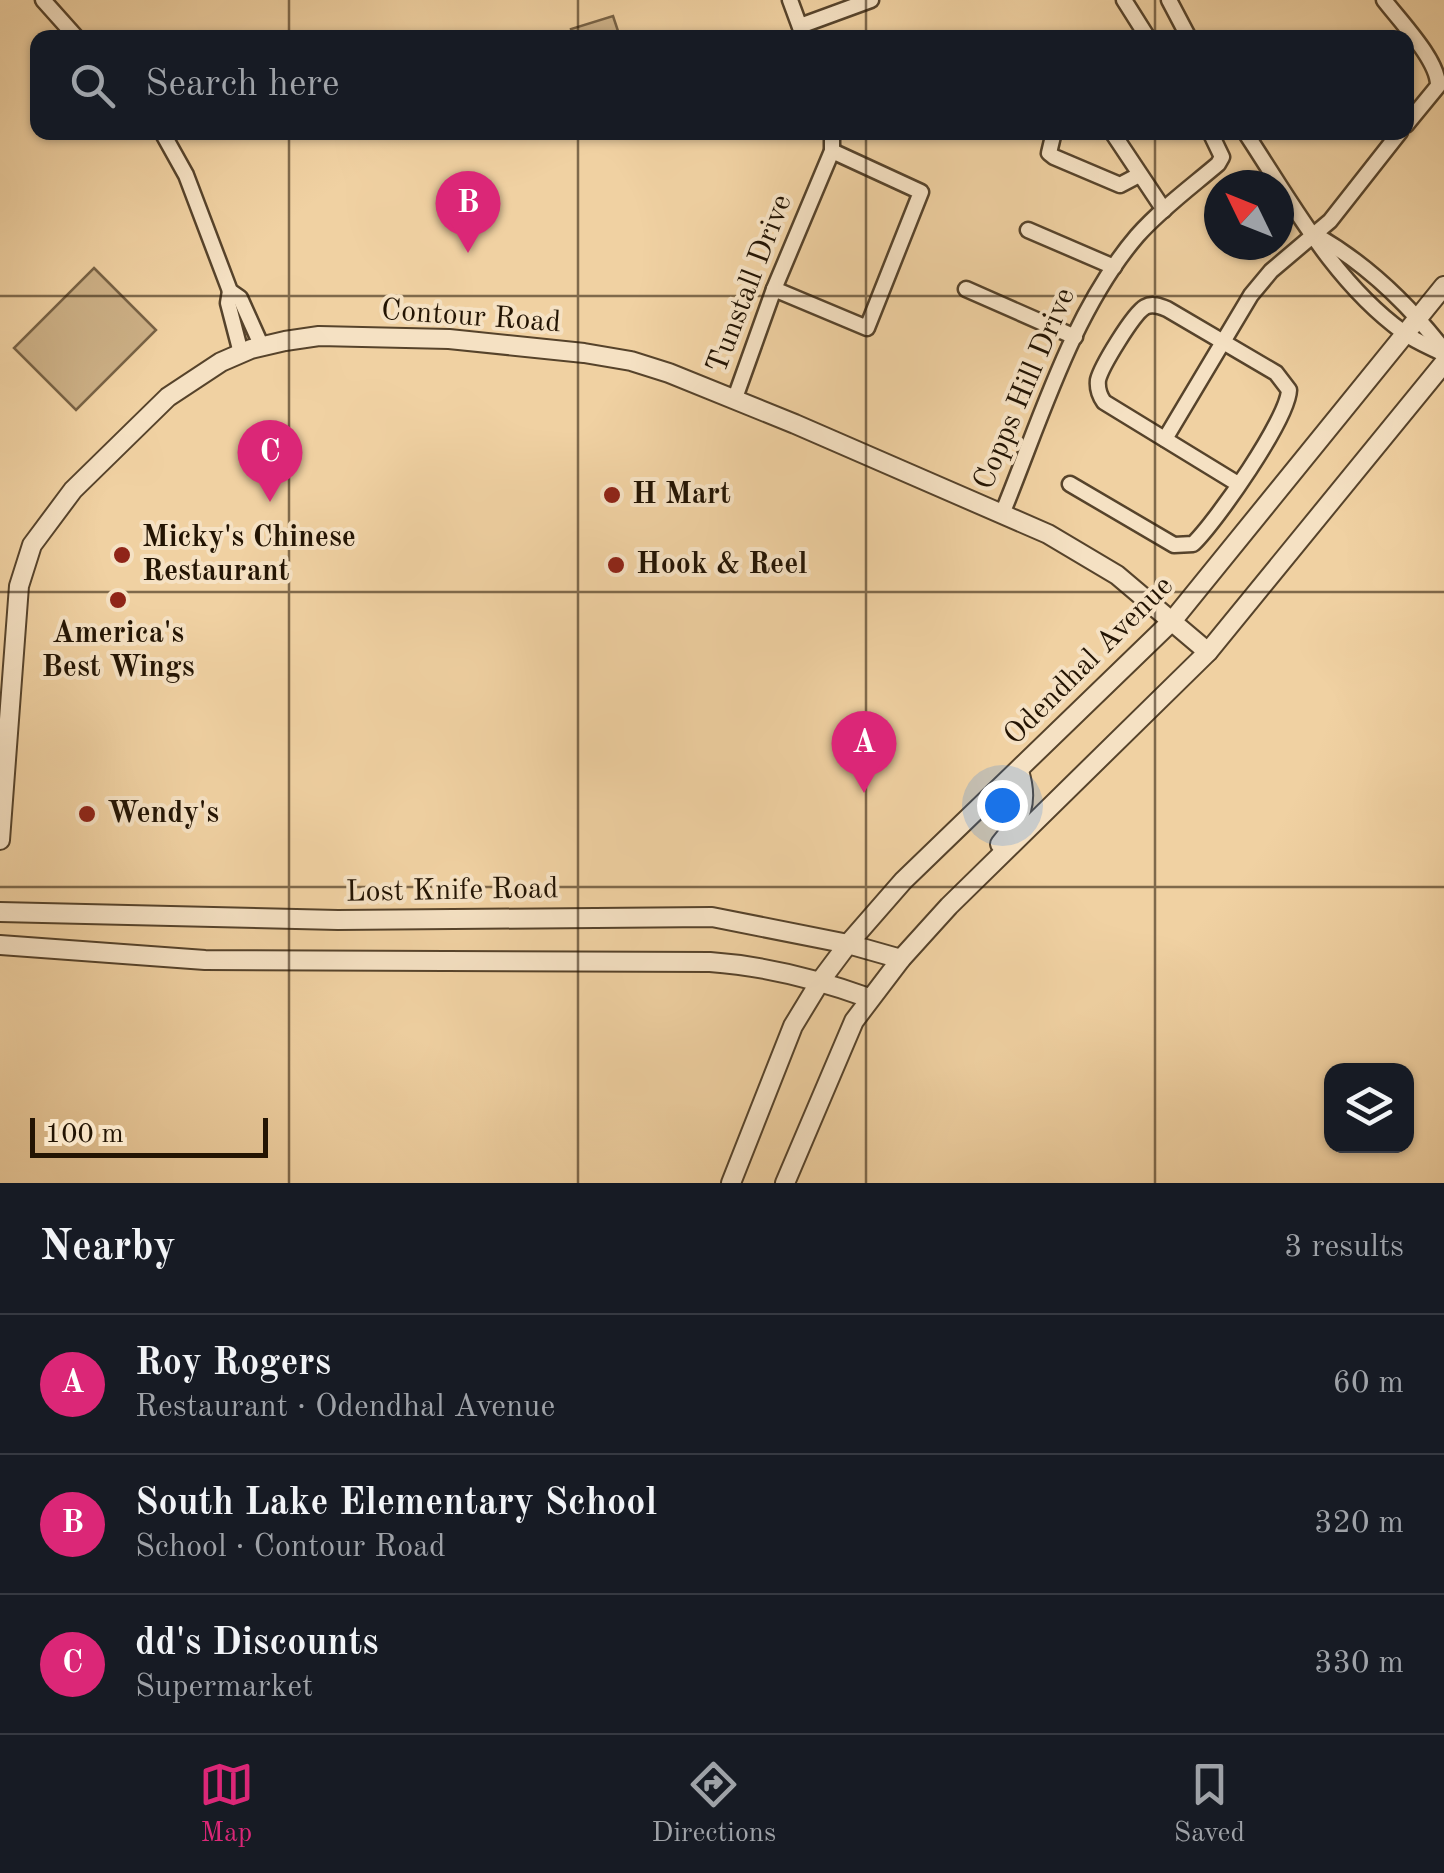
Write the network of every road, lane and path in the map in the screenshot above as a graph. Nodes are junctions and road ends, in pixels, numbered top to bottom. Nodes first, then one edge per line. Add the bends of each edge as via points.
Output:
1 (42, 0) edge
2 (790, 0) edge
3 (871, 0) edge
4 (1124, 0) edge
5 (1169, 0) edge
6 (1384, 0) edge
7 (70, 30) edge
8 (801, 30) edge
9 (806, 30) edge
10 (1143, 30) edge
11 (1185, 30) edge
12 (1407, 30) edge
13 (1414, 40) edge
14 (1414, 115) edge
15 (166, 140) edge
16 (832, 140) edge
17 (1051, 140) edge
18 (1117, 140) edge
19 (1214, 140) edge
20 (1250, 140) edge
21 (1394, 140) edge
22 (832, 151) junction
23 (1139, 174) junction
24 (1164, 210) junction
25 (1028, 230) dead end
26 (1315, 234) junction
27 (1114, 267) junction
28 (1444, 286) edge
29 (774, 289) junction
30 (966, 289) dead end
31 (230, 290) junction
32 (1419, 318) junction
33 (1405, 334) junction
34 (1075, 337) junction
35 (1223, 341) junction
36 (262, 347) junction
37 (1444, 352) edge
38 (240, 354) junction
39 (1444, 363) edge
40 (735, 398) junction
41 (1164, 439) junction
42 (1070, 484) dead end
43 (1238, 484) junction
44 (1002, 514) junction
45 (1173, 620) junction
46 (1208, 652) junction
47 (1019, 771) junction
48 (0, 840) edge
49 (949, 906) junction
50 (0, 912) edge
51 (848, 944) junction
52 (0, 945) edge
53 (901, 959) junction
54 (821, 980) junction
55 (870, 998) junction
56 (732, 1183) edge
57 (785, 1183) edge

1 - 7 street
2 - 8 street
3 - 9 street
4 - 10 street
5 - 11 street
6 - 12 street
13 - 14 street via 1439,80
15 - 31 street
16 - 22 street, Tunstall Drive
17 - 23 street via 1054,157 1120,185
18 - 23 street
19 - 24 street, Copps Hill Drive via 1222,156 1218,164
20 - 26 street
21 - 26 street
22 - 29 street, Tunstall Drive
22 - 29 street via 920,192 866,328
23 - 24 street
24 - 27 street, Copps Hill Drive
25 - 27 street
26 - 32 street
26 - 33 street via 1356,292
26 - 35 street via 1271,271
27 - 34 street, Copps Hill Drive
28 - 32 street, Odendhal Avenue
29 - 40 street, Tunstall Drive
30 - 34 street
31 - 36 street
31 - 38 street
32 - 33 street, Odendhal Avenue
32 - 37 street
33 - 37 street
33 - 45 street, Odendhal Avenue
34 - 44 street, Copps Hill Drive
35 - 41 street
35 - 41 street via 1152,304 1130,323 1097,384 1104,402
35 - 43 street via 1276,372 1290,390 1286,410
36 - 38 street, Contour Road
36 - 40 street, Contour Road via 338,337 566,351 636,362
38 - 48 street, Contour Road via 168,397 73,490 32,545 19,586
39 - 46 street
40 - 44 street, Contour Road
41 - 43 street
42 - 43 street via 1184,547 1212,524
44 - 45 street, Contour Road via 1085,554
45 - 46 street, Contour Road
45 - 47 street, Odendhal Avenue
46 - 49 street
47 - 49 street via 1026,800 1020,820
47 - 51 street, Odendhal Avenue via 902,881
49 - 53 street
50 - 51 street, Lost Knife Road via 338,920 712,918
51 - 53 street, Lost Knife Road
51 - 54 street, Odendhal Avenue
52 - 54 street via 205,960 710,962
53 - 55 street
54 - 55 street
54 - 56 street, Odendhal Avenue via 793,1026
55 - 57 street via 820,1093

